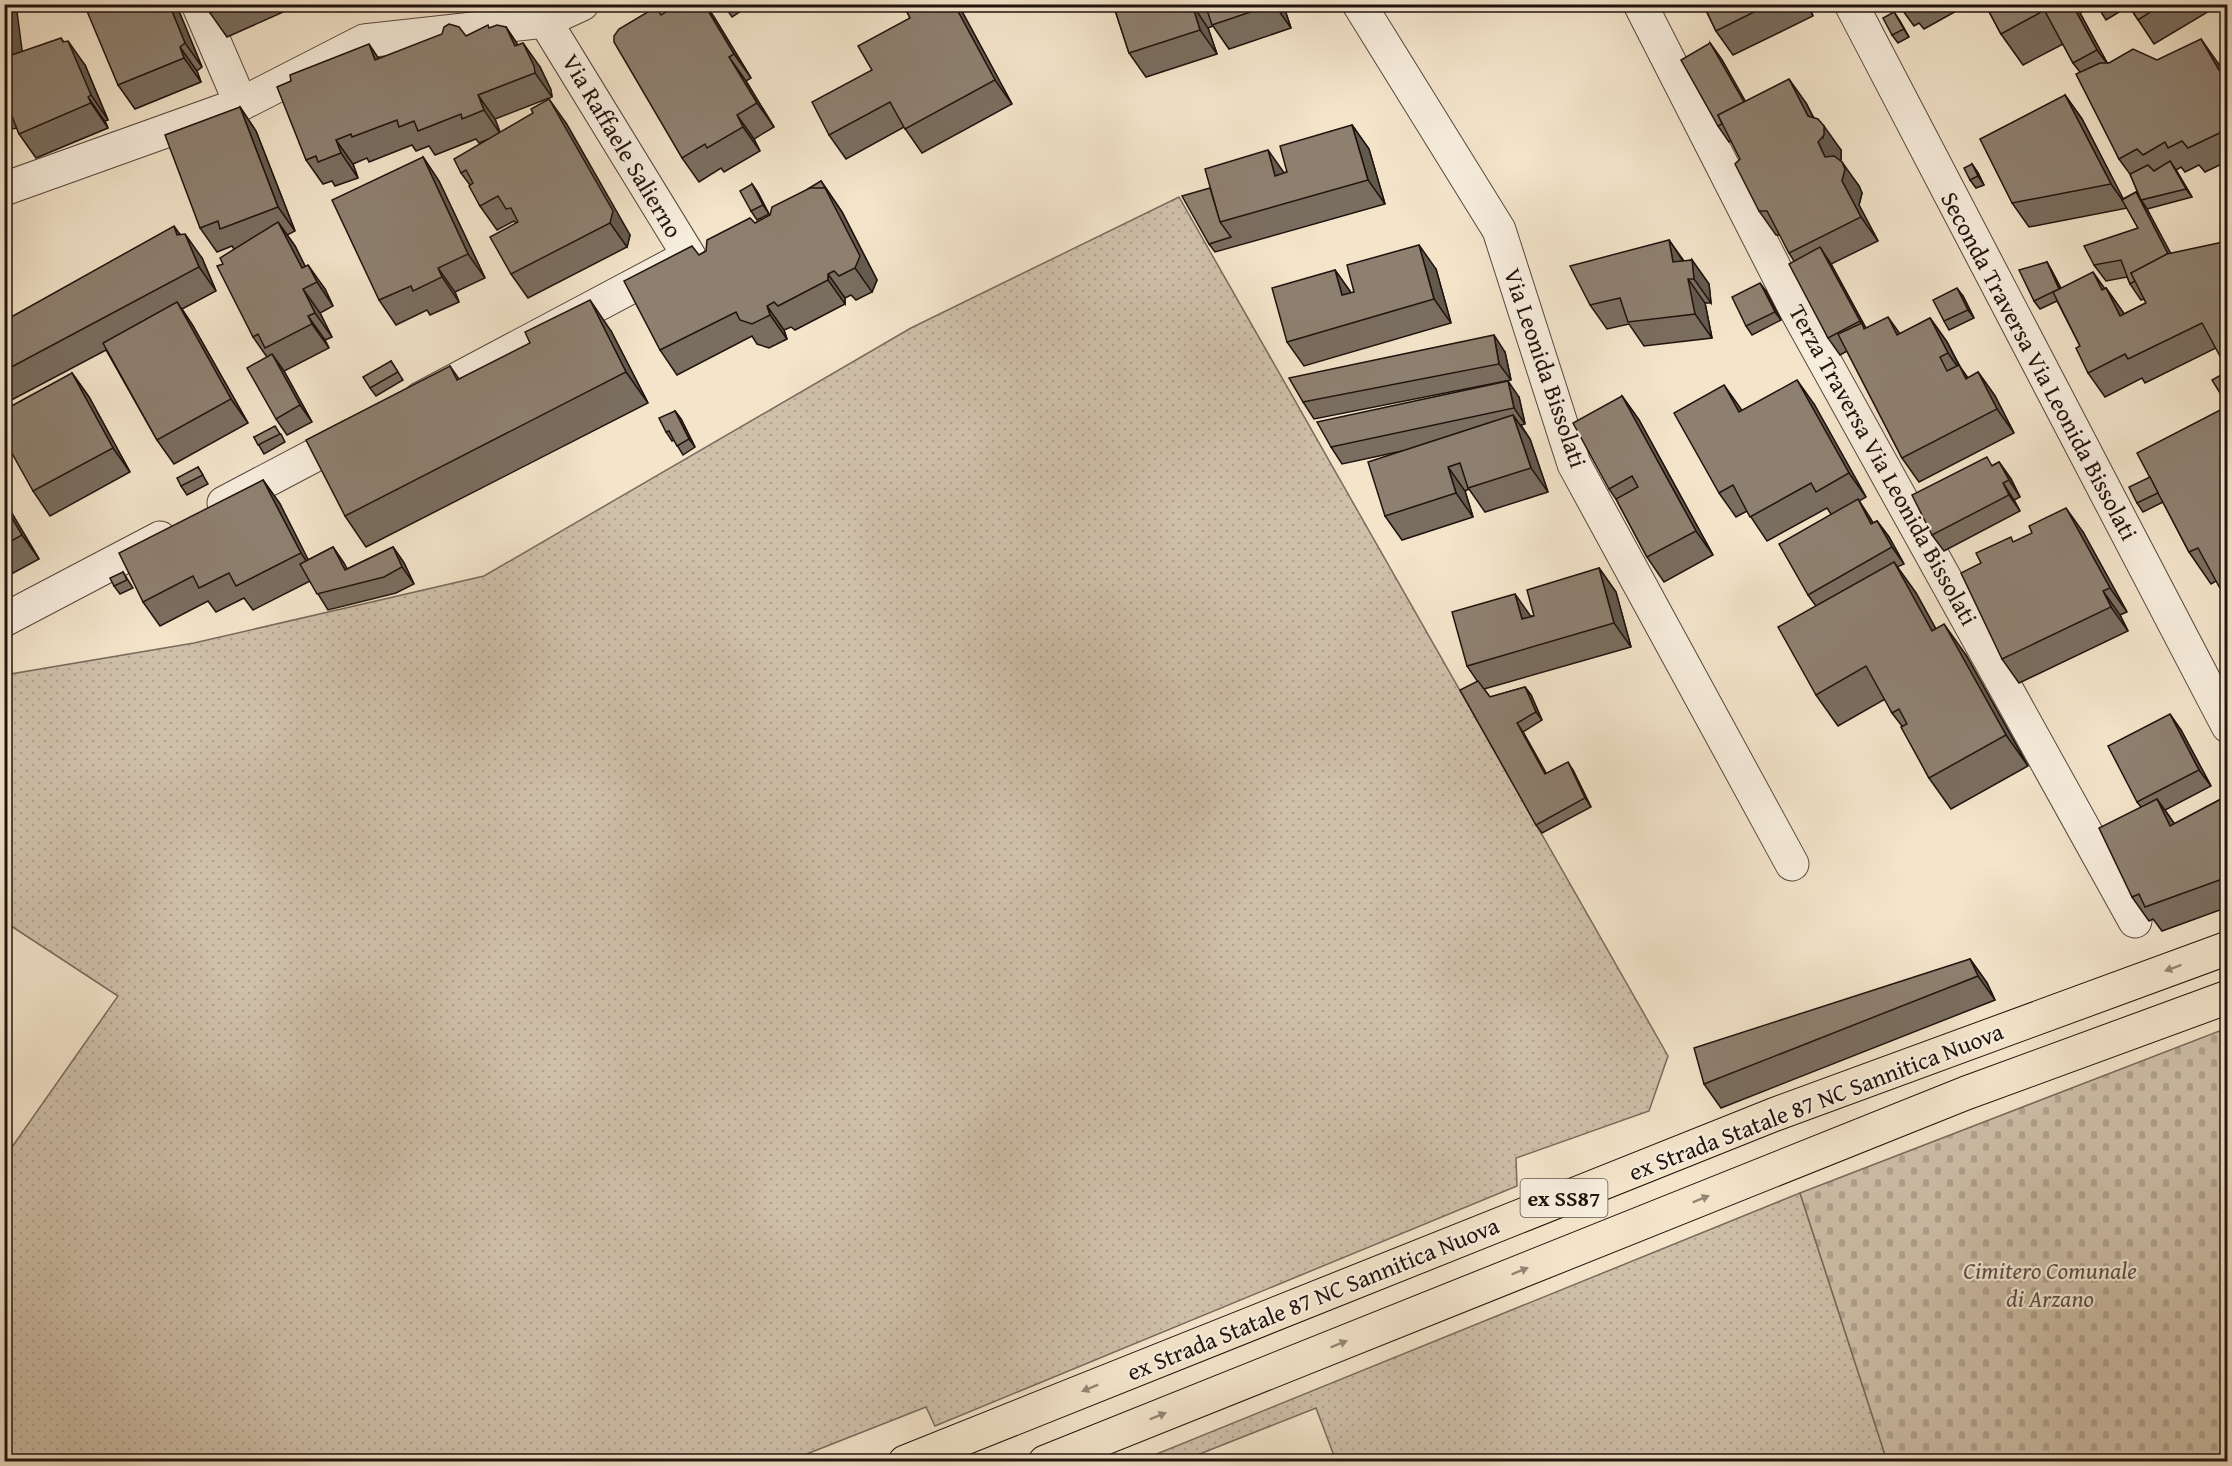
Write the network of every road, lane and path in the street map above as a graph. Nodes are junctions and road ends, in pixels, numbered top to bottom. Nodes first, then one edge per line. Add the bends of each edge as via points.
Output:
1 (198, 4) edge
2 (582, 4) edge
3 (1359, 4) edge
4 (1640, 4) edge
5 (1851, 4) edge
6 (545, 21) junction
7 (241, 105) junction
8 (4, 189) edge
9 (4, 620) edge
10 (2228, 726) edge
11 (1792, 864) dead end
12 (2135, 921) edge
13 (2228, 948) edge
14 (2228, 998) edge
15 (905, 1461) edge
16 (1045, 1461) edge

1 - 7 street
2 - 6 street
3 - 11 street, Via Leonida Bissolati via 1498,230 1574,465
4 - 12 street, Terza Traversa Via Leonida Bissolati via 1796,308
5 - 10 street, Seconda Traversa Via Leonida Bissolati
6 - 7 street via 364,41
6 - 9 street, Via Raffaele Salierno via 689,256
7 - 8 street
13 -> 15 highway, ex Strada Statale 87 NC Sannitica Nuova / ex SS87 via 1773,1115
16 -> 14 highway, ex Strada Statale 87 NC Sannitica Nuova / ex SS87 via 1955,1097

